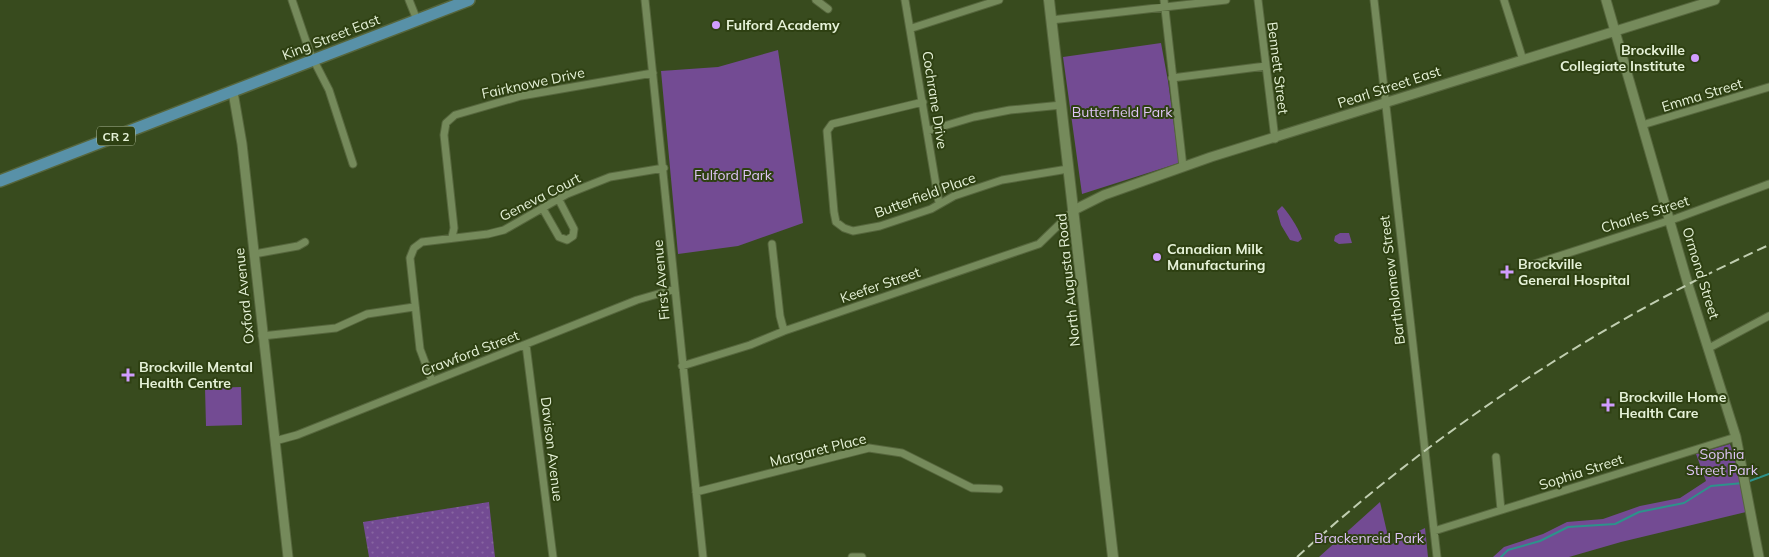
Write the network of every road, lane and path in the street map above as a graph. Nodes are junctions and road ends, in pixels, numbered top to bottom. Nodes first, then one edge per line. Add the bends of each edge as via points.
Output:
1 (292, 0) edge
2 (410, 0) edge
3 (469, 0) edge
4 (644, 0) edge
5 (816, 0) edge
6 (905, 0) edge
7 (999, 0) edge
8 (1049, 0) edge
9 (1226, 0) edge
10 (1258, 0) edge
11 (1374, 0) edge
12 (1504, 0) edge
13 (1606, 0) edge
14 (1716, 0) edge
15 (1165, 3) edge
16 (828, 9) dead end
17 (417, 20) junction
18 (1051, 20) junction
19 (912, 28) junction
20 (1616, 32) junction
21 (314, 60) junction
22 (1523, 60) junction
23 (1266, 66) junction
24 (653, 73) junction
25 (1172, 78) junction
26 (1769, 87) edge
27 (233, 92) junction
28 (923, 102) junction
29 (1385, 103) junction
30 (1062, 105) junction
31 (1642, 125) junction
32 (927, 131) junction
33 (1275, 138) junction
34 (353, 164) dead end
35 (1183, 167) junction
36 (664, 168) junction
37 (1068, 169) junction
38 (0, 181) edge
39 (1769, 184) edge
40 (559, 200) junction
41 (940, 203) junction
42 (543, 208) junction
43 (1074, 210) junction
44 (1671, 220) junction
45 (452, 237) junction
46 (305, 242) dead end
47 (772, 244) dead end
48 (254, 254) junction
49 (1528, 266) dead end
50 (674, 289) junction
51 (414, 308) junction
52 (1769, 316) edge
53 (784, 330) junction
54 (262, 336) junction
55 (526, 345) junction
56 (1709, 348) junction
57 (682, 366) junction
58 (432, 381) junction
59 (1736, 437) junction
60 (275, 441) junction
61 (1496, 458) dead end
62 (999, 489) dead end
63 (696, 492) junction
64 (1501, 510) junction
65 (1434, 531) junction
66 (288, 557) edge
67 (553, 557) edge
68 (703, 557) edge
69 (852, 557) edge
70 (862, 557) edge
71 (1114, 557) edge
72 (1437, 557) edge
73 (1759, 557) edge

1 - 21 street
2 - 17 street
3 - 17 main road, King Street East
4 - 24 street, First Avenue
5 - 16 street
6 - 19 street, Cochrane Drive
7 - 19 street
8 - 18 main road, North Augusta Road
9 - 15 street
10 - 23 street, Bennett Street
11 - 29 street, Bartholomew Street
12 - 22 street
13 - 20 street, Ormond Street
14 - 20 street, Pearl Street East
15 - 18 street
15 - 25 street
17 - 21 main road, King Street East
18 - 30 main road, North Augusta Road
19 - 28 street, Cochrane Drive
20 - 22 street, Pearl Street East
20 - 31 street, Ormond Street
21 - 27 main road, King Street East
21 - 34 street via 329,90
22 - 29 street, Pearl Street East
23 - 25 street
23 - 33 street, Bennett Street
24 - 36 street, First Avenue
24 - 45 street, Fairknowe Drive via 521,96 455,115 446,123 444,135 454,228
25 - 35 street
26 - 31 street, Emma Street
27 - 38 main road, CR 2
27 - 48 street, Oxford Avenue
28 - 32 street, Cochrane Drive
28 - 41 street, Butterfield Place via 832,124 826,140 834,212 836,222 853,231 880,226 932,209
29 - 33 street, Pearl Street East
29 - 65 street, Bartholomew Street
30 - 32 street via 1010,110
30 - 37 main road, North Augusta Road
31 - 44 street, Ormond Street
32 - 41 street, Cochrane Drive
33 - 35 street, Pearl Street East
35 - 43 street, Pearl Street East via 1104,195
36 - 40 street, Geneva Court via 610,177
36 - 50 street, First Avenue
37 - 41 street, Butterfield Place via 1002,180
37 - 43 main road, North Augusta Road
39 - 44 street, Charles Street
40 - 42 street, Geneva Court
40 - 42 street via 574,229 573,236 567,240 559,237
42 - 45 street, Geneva Court via 504,230
43 - 53 street, Keefer Street via 1040,244
43 - 71 main road, North Augusta Road
44 - 49 street, Charles Street
44 - 56 street, Ormond Street
45 - 51 street, Geneva Court via 422,242 414,248 410,258
46 - 48 street
47 - 53 street
48 - 54 street, Oxford Avenue
50 - 55 street, Crawford Street via 637,300
50 - 57 street, First Avenue
51 - 54 street via 367,314 336,328
51 - 58 street, Geneva Court via 420,348
52 - 56 street
53 - 57 street, Keefer Street via 750,345
54 - 60 street, Oxford Avenue
55 - 58 street, Crawford Street
55 - 67 street, Davison Avenue
56 - 59 street, Ormond Street
57 - 63 street, First Avenue
58 - 60 street, Crawford Street
59 - 64 street, Sophia Street
59 - 73 street, Ormond Street
60 - 66 street, Oxford Avenue
61 - 64 street
62 - 63 street, Margaret Place via 972,488 902,453 869,448
63 - 68 street, First Avenue
64 - 65 street, Sophia Street
65 - 72 street, Bartholomew Street
69 - 70 street

